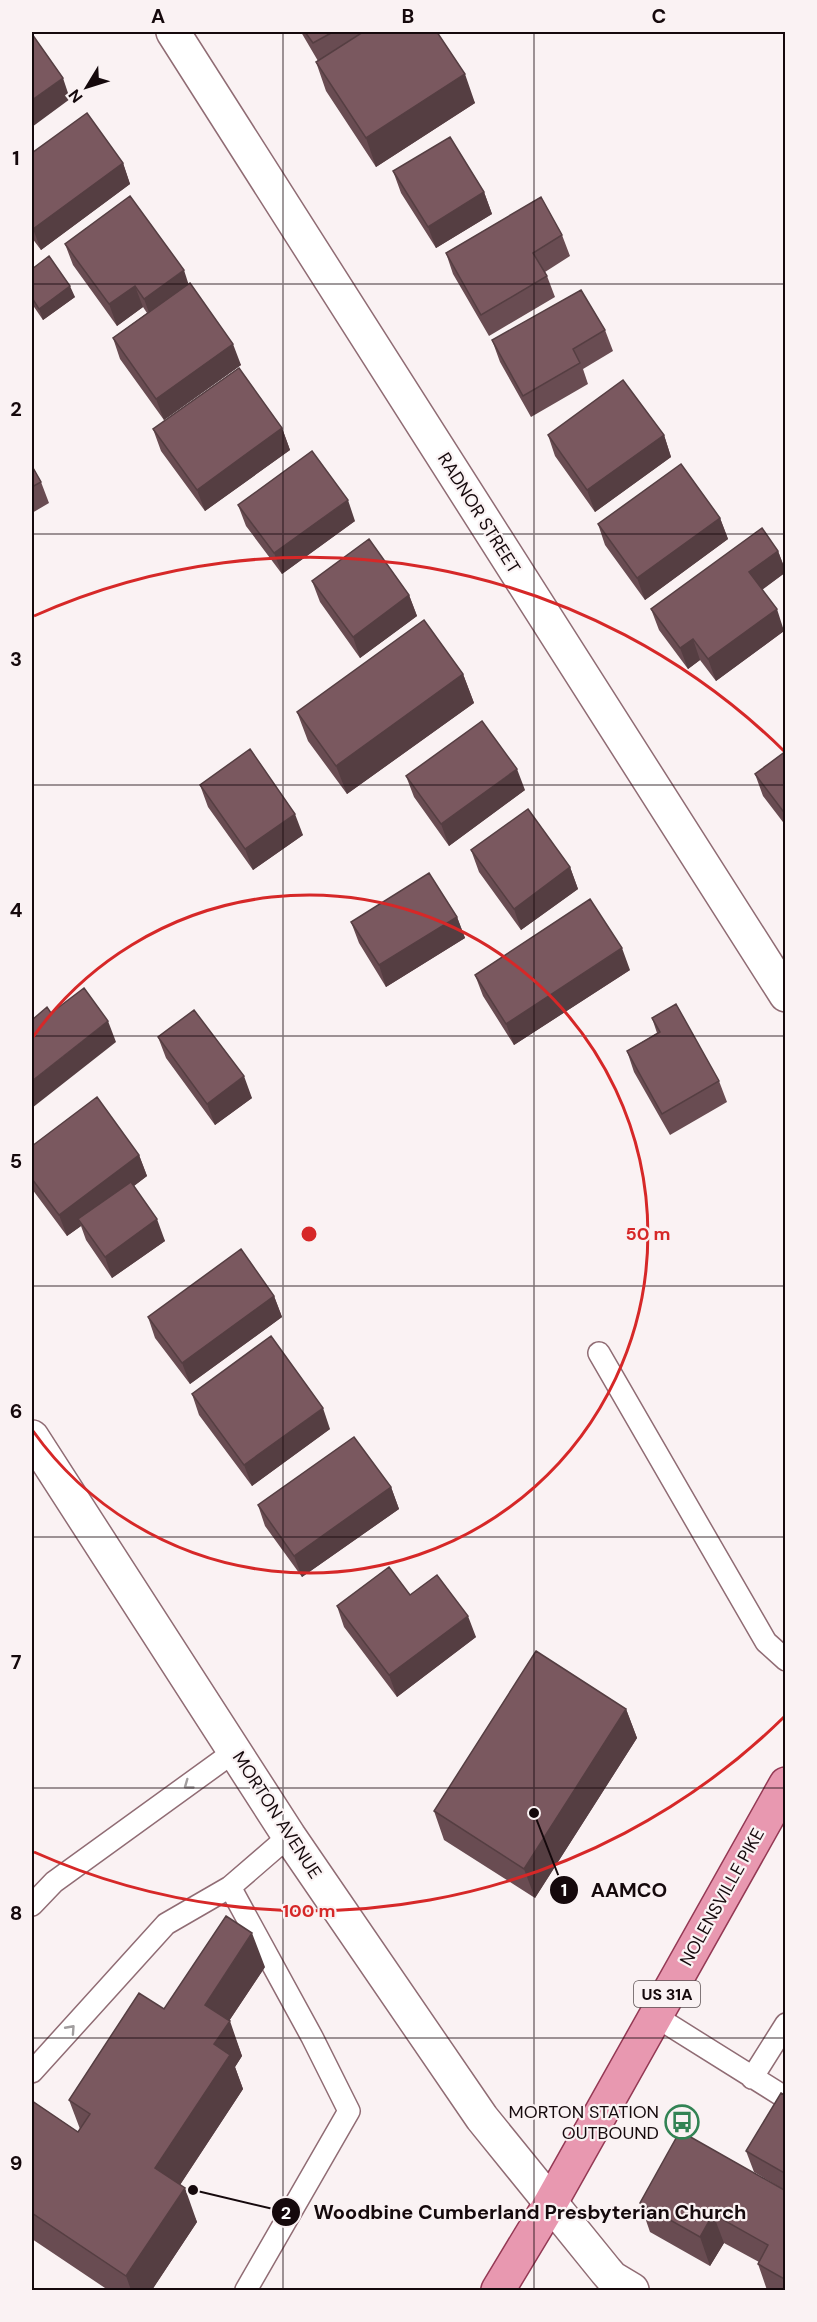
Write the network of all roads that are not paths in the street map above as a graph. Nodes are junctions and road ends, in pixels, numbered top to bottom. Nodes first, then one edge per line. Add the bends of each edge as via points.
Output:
1 (173, 32) edge
2 (786, 994) edge
3 (599, 1353) dead end
4 (32, 1437) edge
5 (786, 1660) edge
6 (235, 1751) junction
7 (786, 1784) edge
8 (289, 1836) junction
9 (231, 1887) junction
10 (32, 1905) edge
11 (655, 2016) junction
12 (786, 2024) edge
13 (32, 2072) edge
14 (752, 2078) junction
15 (786, 2098) edge
16 (550, 2204) junction
17 (246, 2290) edge
18 (498, 2290) edge
19 (632, 2290) edge

1 - 2 street, RADNOR STREET
3 - 5 lane via 766,1642
4 - 6 street, MORTON AVENUE
6 - 8 street, MORTON AVENUE
6 -> 10 lane via 54,1882
7 - 11 main road, NOLENSVILLE PIKE / US 31A
8 - 9 lane
8 - 16 street, MORTON AVENUE via 482,2118
13 -> 9 lane via 166,1924
9 - 17 lane via 349,2112
11 - 14 lane
11 - 16 main road, NOLENSVILLE PIKE / US 31A
12 - 14 lane
14 - 15 lane
16 - 18 main road, NOLENSVILLE PIKE / US 31A
16 - 19 street, MORTON AVENUE via 612,2278

